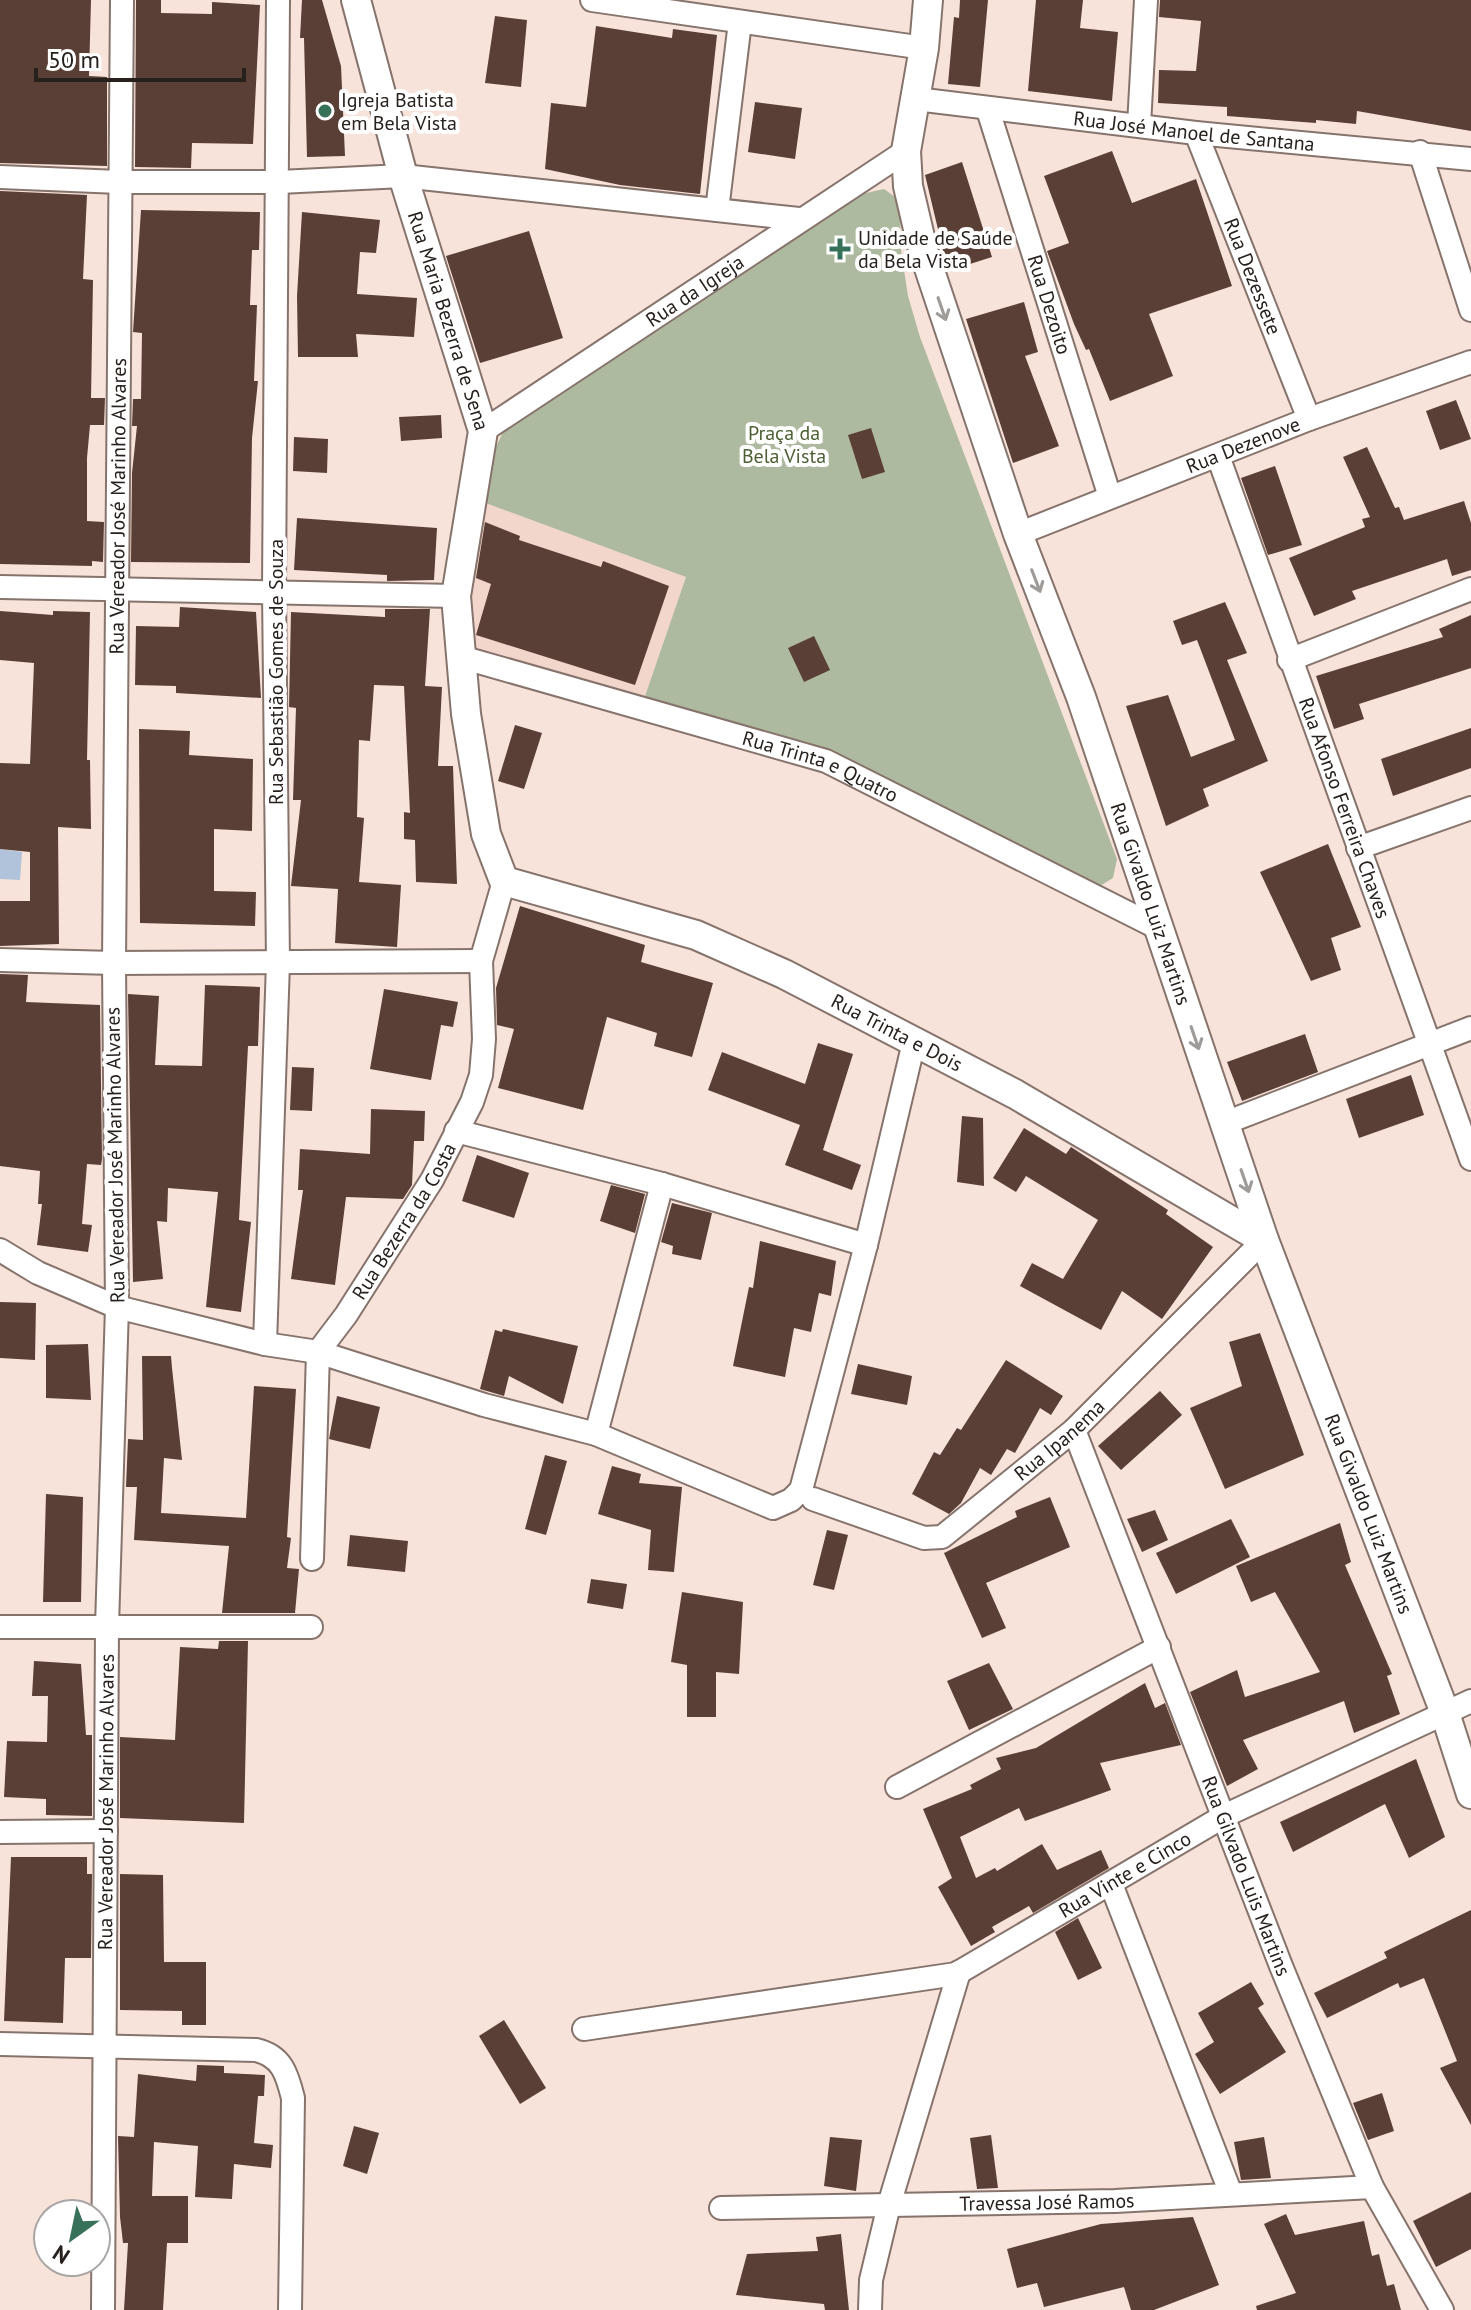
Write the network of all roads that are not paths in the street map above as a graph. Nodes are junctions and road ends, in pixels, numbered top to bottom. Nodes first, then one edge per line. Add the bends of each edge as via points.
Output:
1 (122, 0) edge
2 (278, 0) edge
3 (356, 0) edge
4 (592, 0) edge
5 (928, 0) edge
6 (1146, 0) edge
7 (740, 22) junction
8 (924, 48) junction
9 (916, 99) junction
10 (988, 110) junction
11 (1139, 125) junction
12 (1196, 133) junction
13 (906, 151) junction
14 (1420, 152) junction
15 (1471, 159) edge
16 (403, 176) junction
17 (0, 177) edge
18 (119, 182) junction
19 (279, 182) junction
20 (717, 210) junction
21 (799, 219) junction
22 (1471, 310) edge
23 (1471, 362) edge
24 (1309, 419) junction
25 (483, 431) junction
26 (1218, 456) junction
27 (1110, 497) junction
28 (1018, 534) junction
29 (0, 587) edge
30 (116, 589) junction
31 (1471, 589) edge
32 (274, 590) junction
33 (456, 596) junction
34 (461, 657) junction
35 (1289, 660) junction
36 (1471, 808) edge
37 (1358, 848) junction
38 (504, 881) junction
39 (1158, 928) junction
40 (0, 960) edge
41 (481, 961) junction
42 (114, 963) junction
43 (278, 963) junction
44 (1471, 1028) edge
45 (914, 1042) junction
46 (1430, 1042) junction
47 (1225, 1123) junction
48 (456, 1131) junction
49 (1471, 1159) edge
50 (662, 1184) junction
51 (1264, 1240) junction
52 (866, 1245) junction
53 (0, 1250) edge
54 (117, 1307) junction
55 (265, 1344) junction
56 (318, 1352) junction
57 (1074, 1430) junction
58 (596, 1434) junction
59 (813, 1499) dead end
60 (312, 1559) dead end
61 (107, 1626) junction
62 (0, 1627) edge
63 (311, 1627) dead end
64 (1159, 1647) junction
65 (1471, 1701) edge
66 (1445, 1713) junction
67 (897, 1787) dead end
68 (1471, 1794) edge
69 (1226, 1815) junction
70 (106, 1831) junction
71 (0, 1832) edge
72 (1111, 1884) junction
73 (958, 1973) junction
74 (584, 2029) dead end
75 (0, 2044) edge
76 (103, 2046) junction
77 (1372, 2187) junction
78 (1231, 2194) junction
79 (889, 2205) junction
80 (721, 2208) dead end
81 (1437, 2309) edge
82 (103, 2310) edge
83 (290, 2310) edge
84 (870, 2310) edge

1 - 18 street, Rua Vereador José Marinho Alvares
2 - 19 street, Rua Sebastião Gomes de Souza
3 - 16 street, Rua Maria Bezerra de Sena
4 - 7 street
5 - 8 street, Rua Givaldo Luiz Martins
6 - 11 street
7 - 8 street
7 - 20 street
8 - 9 street, Rua Givaldo Luiz Martins
9 - 10 street, Rua José Manoel de Santana
9 - 13 street, Rua Givaldo Luiz Martins
10 - 11 street, Rua José Manoel de Santana
10 - 27 street, Rua Dezoito
11 - 12 street, Rua José Manoel de Santana
12 - 14 street, Rua José Manoel de Santana
12 - 24 street, Rua Dezessete
13 - 21 street, Rua da Igreja
13 -> 28 street, Rua Givaldo Luiz Martins via 923,250
14 - 15 street, Rua José Manoel de Santana
14 - 22 street
16 - 19 street
16 - 20 street
16 - 25 street, Rua Maria Bezerra de Sena
17 - 18 street
18 - 19 street
18 - 30 street, Rua Vereador José Marinho Alvares
19 - 32 street, Rua Sebastião Gomes de Souza
20 - 21 street
21 - 25 street, Rua da Igreja
23 - 24 street, Rua Dezenove
24 - 26 street, Rua Dezenove
25 - 33 street, Rua Maria Bezerra de Sena
26 - 27 street, Rua Dezenove
26 - 35 street, Rua Afonso Ferreira Chaves
27 - 28 street, Rua Dezenove
28 -> 39 street, Rua Givaldo Luiz Martins via 1081,697
29 - 30 street
30 - 32 street
30 - 42 street, Rua Vereador José Marinho Alvares
31 - 35 street
32 - 33 street
32 - 43 street, Rua Sebastião Gomes de Souza
33 - 34 street, Rua Maria Bezerra de Sena
34 - 38 street, Rua Maria Bezerra de Sena via 486,834
34 - 39 street, Rua Trinta e Quatro via 826,761
35 - 37 street, Rua Afonso Ferreira Chaves
36 - 37 street
37 - 46 street, Rua Afonso Ferreira Chaves
38 - 41 street, Rua Bezerra da Costa
38 - 45 street, Rua Trinta e Dois via 696,935
39 -> 47 street, Rua Givaldo Luiz Martins
40 - 42 street
41 - 43 street
41 - 48 street, Rua Bezerra da Costa via 481,1075
42 - 43 street
42 - 54 street, Rua Vereador José Marinho Alvares
43 - 55 street, Rua Sebastião Gomes de Souza
44 - 46 street
45 - 51 street, Rua Trinta e Dois via 1015,1094
45 - 52 street
46 - 47 street
46 - 49 street, Rua Afonso Ferreira Chaves
47 -> 51 street, Rua Givaldo Luiz Martins
48 - 50 street
48 - 56 street, Rua Bezerra da Costa via 424,1192
50 - 52 street
50 - 58 street
51 - 57 street, Rua Ipanema
51 - 66 street, Rua Givaldo Luiz Martins
52 - 58 street via 801,1490 791,1500 773,1508 759,1504
53 - 54 street via 38,1273
54 - 55 street
54 - 61 street, Rua Vereador José Marinho Alvares
55 - 56 street
56 - 58 street
56 - 60 street
57 - 59 street, Rua Ipanema via 942,1537 924,1538
57 - 64 street, Rua Gilvado Luis Martins
61 - 62 street
61 - 63 street
61 - 70 street, Rua Vereador José Marinho Alvares
64 - 67 street
64 - 69 street, Rua Gilvado Luis Martins
65 - 66 street, Rua Vinte e Cinco
66 - 68 street, Rua Givaldo Luiz Martins
66 - 69 street, Rua Vinte e Cinco
69 - 72 street, Rua Vinte e Cinco
69 - 77 street, Rua Gilvado Luis Martins
70 - 71 street
70 - 76 street, Rua Vereador José Marinho Alvares
72 - 73 street, Rua Vinte e Cinco
72 - 78 street
73 - 74 street
73 - 79 street
75 - 76 street
76 - 82 street, Rua Vereador José Marinho Alvares
76 - 83 street via 256,2050 270,2053 285,2068 293,2098
77 - 78 street, Travessa José Ramos
77 - 81 street, Rua Gilvado Luis Martins
78 - 79 street, Travessa José Ramos
79 - 80 street, Travessa José Ramos
79 - 84 street via 871,2280

